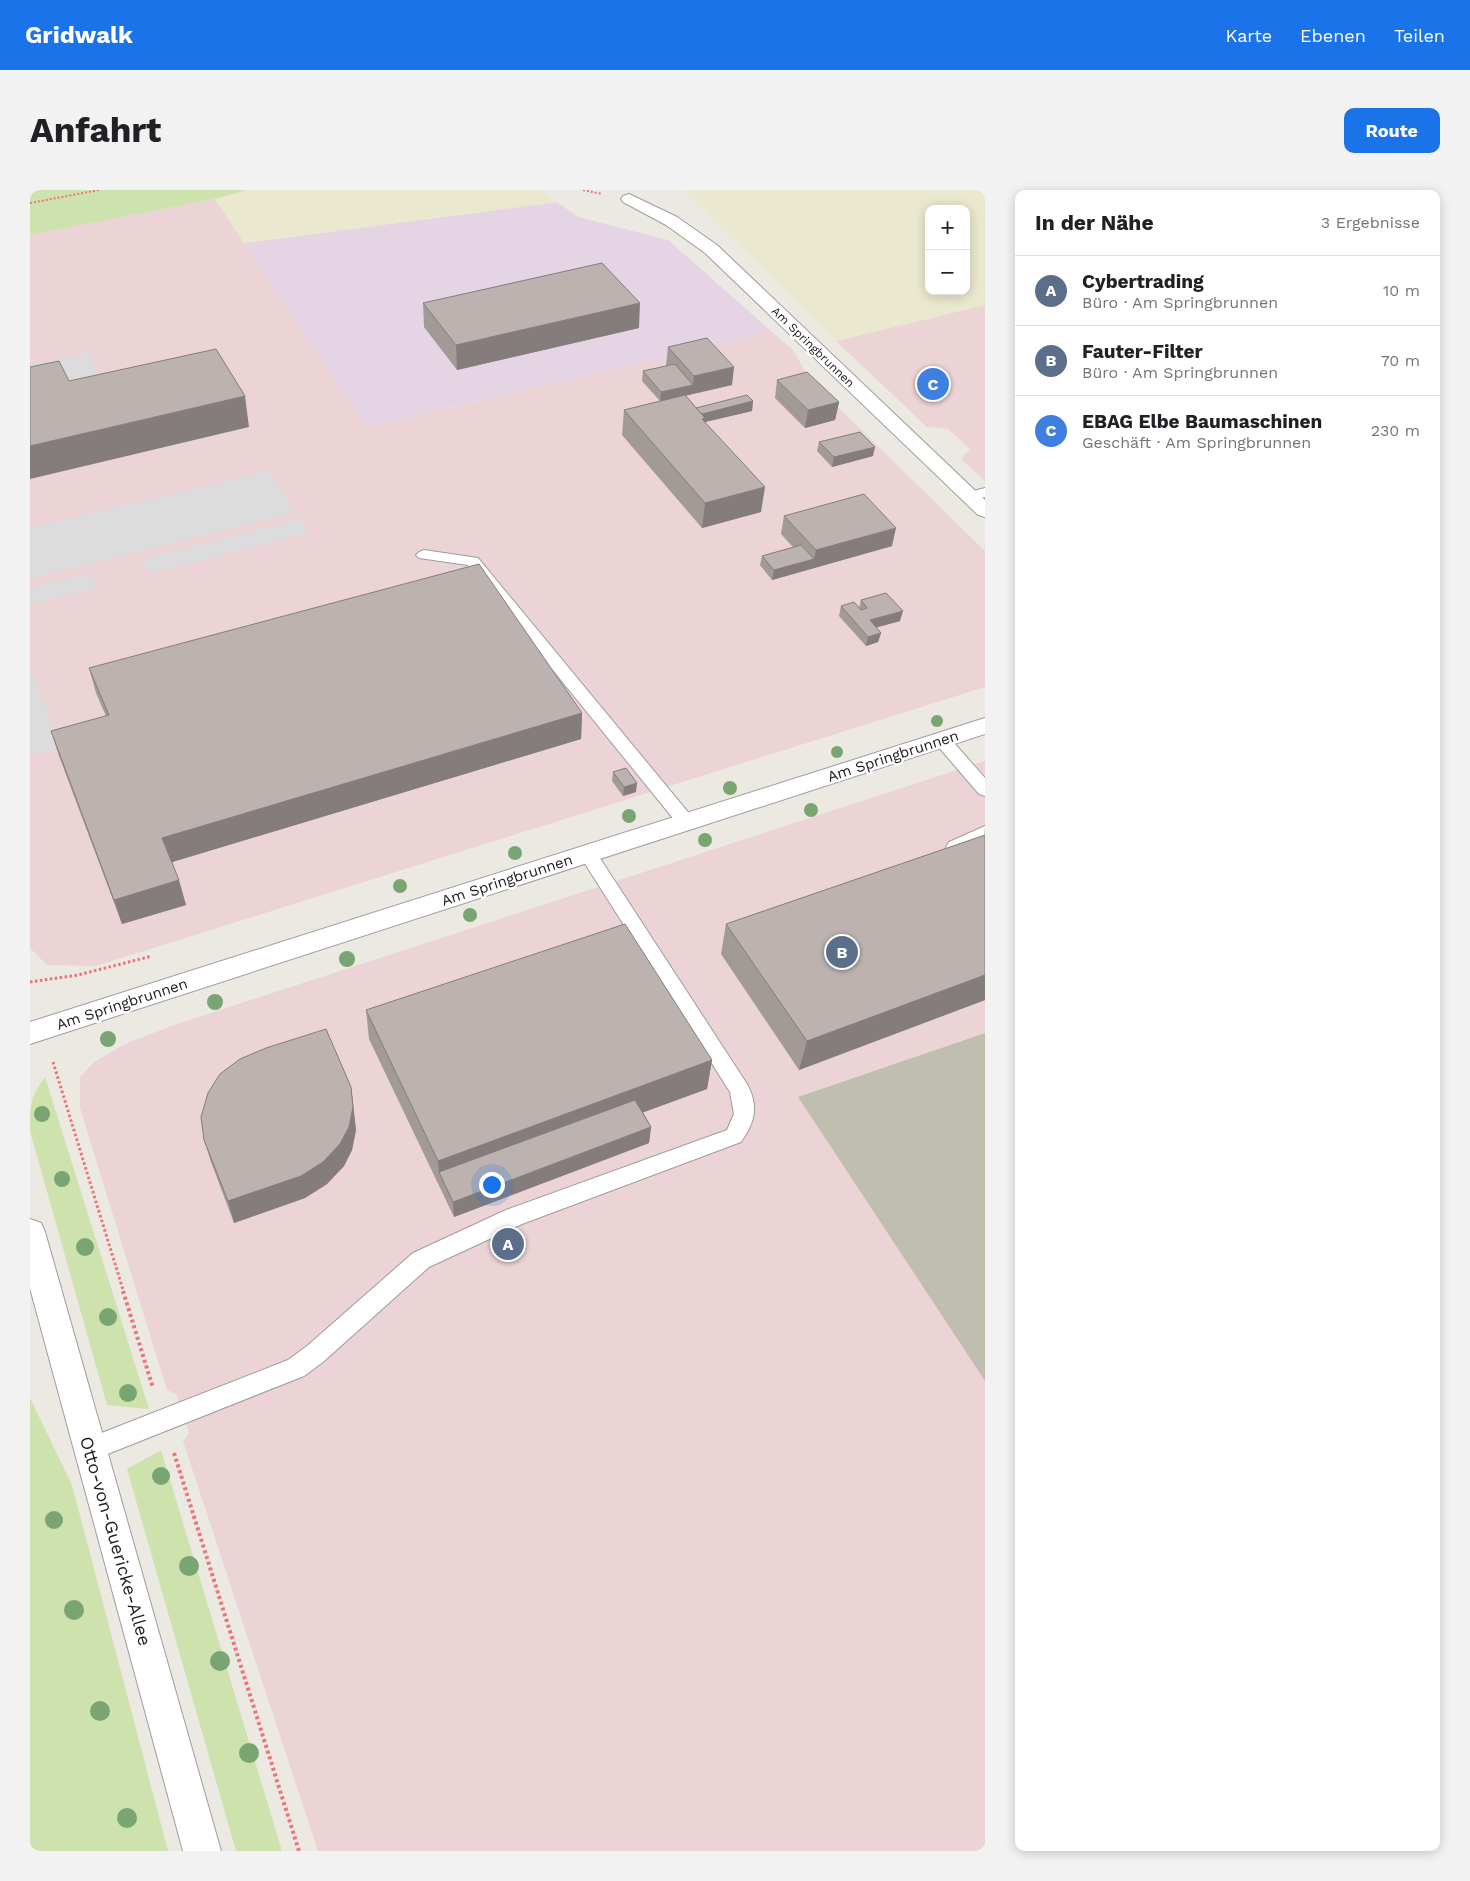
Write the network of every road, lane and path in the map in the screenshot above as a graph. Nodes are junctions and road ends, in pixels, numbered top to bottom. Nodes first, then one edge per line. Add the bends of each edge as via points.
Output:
1 (99, 190) edge
2 (629, 199) dead end
3 (30, 203) edge
4 (977, 494) edge
5 (985, 511) edge
6 (424, 555) dead end
7 (985, 726) edge
8 (942, 740) junction
9 (985, 790) edge
10 (686, 822) junction
11 (985, 833) edge
12 (941, 852) edge
13 (588, 854) junction
14 (30, 1033) edge
15 (30, 1232) edge
16 (90, 1449) junction
17 (202, 1851) edge

1 - 3 path
2 - 4 street, Am Springbrunnen via 667,216 690,231
4 - 5 street, Am Springbrunnen
6 - 10 lane via 473,561
7 - 8 street, Am Springbrunnen
8 - 9 lane
8 - 10 street, Am Springbrunnen
10 - 13 street, Am Springbrunnen
11 - 12 lane
13 - 14 street, Am Springbrunnen
13 - 16 lane via 740,1090 746,1110 744,1122 734,1136 514,1217 421,1260 296,1368
15 - 16 street, Otto-von-Guericke-Allee
16 - 17 street, Otto-von-Guericke-Allee

